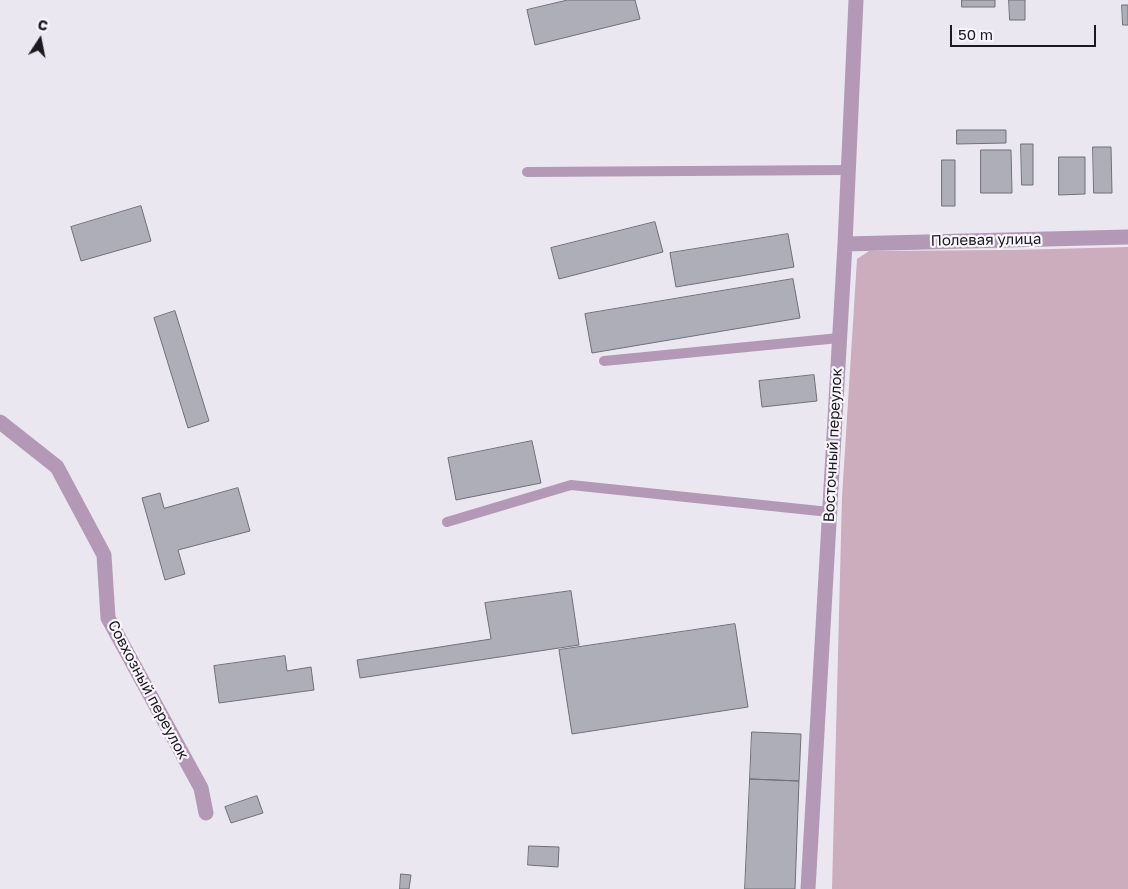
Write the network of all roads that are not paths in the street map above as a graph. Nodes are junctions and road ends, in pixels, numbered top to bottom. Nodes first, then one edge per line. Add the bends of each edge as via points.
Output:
1 (856, 0) edge
2 (848, 170) junction
3 (527, 172) dead end
4 (1128, 237) edge
5 (845, 244) junction
6 (840, 338) junction
7 (604, 361) dead end
8 (0, 422) edge
9 (829, 512) junction
10 (447, 522) dead end
11 (206, 813) dead end
12 (808, 889) edge

1 - 2 street, Восточный переулок
2 - 3 lane
2 - 5 street, Восточный переулок
4 - 5 street, Полевая улица
5 - 6 street, Восточный переулок
6 - 7 lane
6 - 9 street, Восточный переулок
8 - 11 street, Совхозный переулок via 57,467 104,554 108,618 200,788
9 - 10 lane via 571,485
9 - 12 street, Восточный переулок

